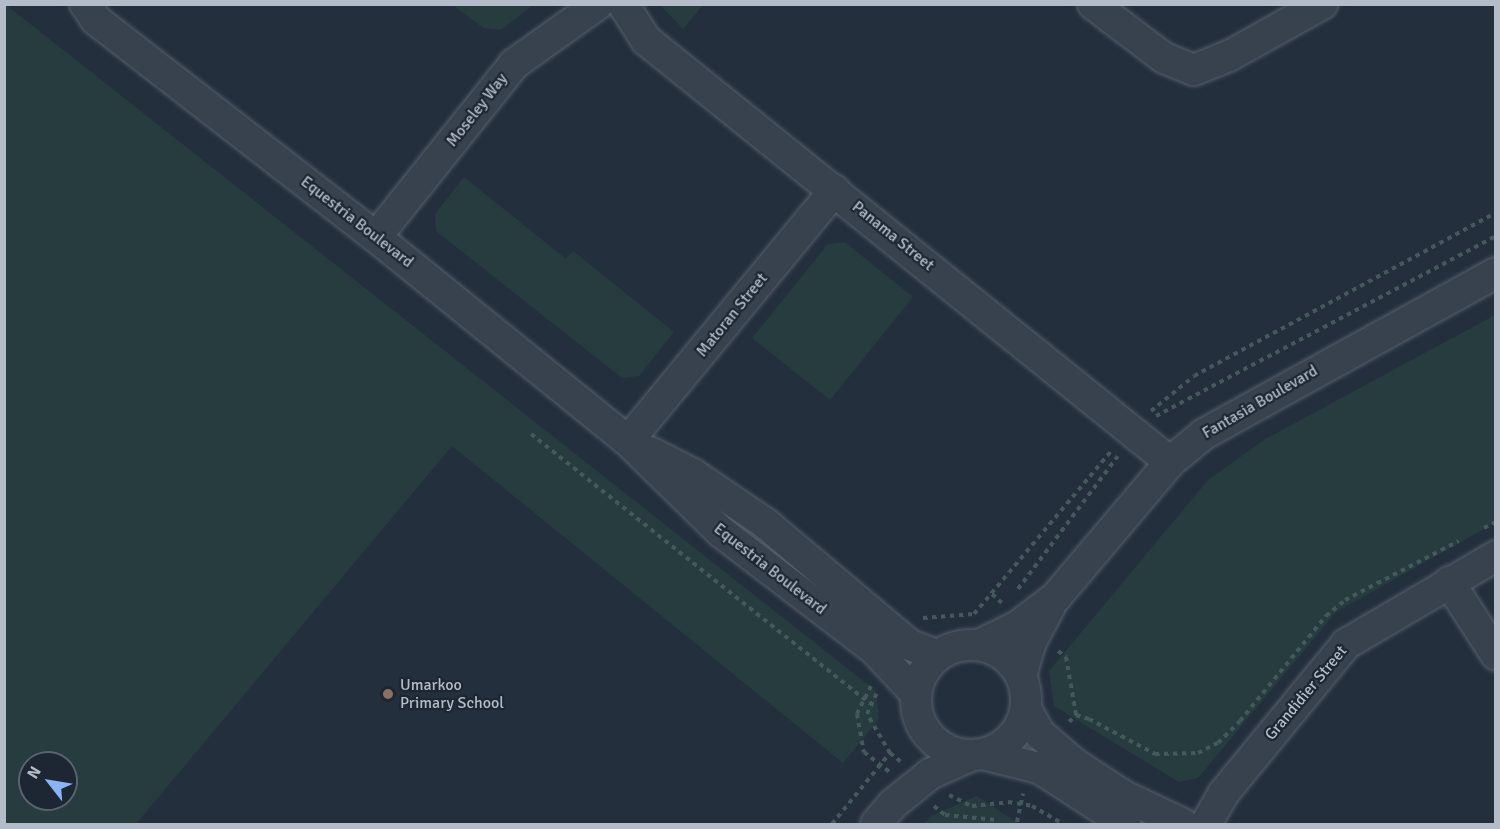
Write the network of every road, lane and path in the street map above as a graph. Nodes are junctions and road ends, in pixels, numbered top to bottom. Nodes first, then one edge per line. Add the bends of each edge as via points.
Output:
1 (598, 4) edge
2 (623, 4) edge
3 (1094, 4) edge
4 (1322, 4) edge
5 (97, 10) edge
6 (835, 190) junction
7 (1496, 236) edge
8 (376, 237) junction
9 (1496, 273) edge
10 (531, 434) dead end
11 (1135, 434) junction
12 (628, 441) junction
13 (1170, 462) junction
14 (1496, 522) edge
15 (1475, 533) dead end
16 (1465, 538) dead end
17 (1496, 556) edge
18 (1449, 582) junction
19 (1056, 597) junction
20 (1014, 598) dead end
21 (979, 645) junction
22 (1496, 655) edge
23 (938, 656) junction
24 (893, 669) junction
25 (1021, 676) junction
26 (915, 693) junction
27 (870, 704) junction
28 (1026, 709) junction
29 (923, 729) junction
30 (976, 755) junction
31 (1046, 757) junction
32 (908, 766) junction
33 (1020, 804) junction
34 (885, 814) edge
35 (1017, 822) dead end
36 (832, 825) edge
37 (1063, 825) edge
38 (1126, 825) edge
39 (1183, 825) edge
40 (1206, 825) edge

1 - 8 street, Moseley Way via 514,64
2 - 6 street, Panama Street via 646,40
3 - 4 street via 1164,58 1194,70 1229,56
5 - 8 street, Equestria Boulevard
6 - 11 street, Panama Street
6 - 12 street, Matoran Street
7 - 11 path via 1160,413
8 - 12 street, Equestria Boulevard
9 - 13 street, Fantasia Boulevard via 1257,402 1204,434
10 - 27 path
11 - 13 street, Panama Street
11 - 20 path
12 - 23 street, Equestria Boulevard via 693,474 765,523 910,645
12 - 24 street, Equestria Boulevard via 721,532 874,649
13 - 19 street, Fantasia Boulevard
14 - 15 path
16 - 31 path via 1345,600 1326,616 1218,743 1197,753 1155,754 1076,715
17 - 18 street, Grandidier Street
18 - 22 street
18 - 40 street, Grandidier Street via 1346,645 1223,794
19 - 21 street, Fantasia Boulevard via 1018,626
19 - 25 street via 1030,642
21 - 23 street via 962,646
21 - 25 street via 1004,656
23 - 26 street via 921,675
24 - 26 street, Equestria Boulevard
24 - 27 path
25 - 28 street
26 - 29 street
27 - 32 path via 867,714
28 - 30 street via 1018,730 1005,744
28 - 31 street via 1040,734
29 - 30 street via 951,753
29 - 32 street
30 - 31 street
30 - 32 street
31 - 33 path
31 - 38 street
31 - 39 street
32 - 33 path via 972,806
32 - 34 street
32 - 36 path
33 - 35 path
33 - 37 path

